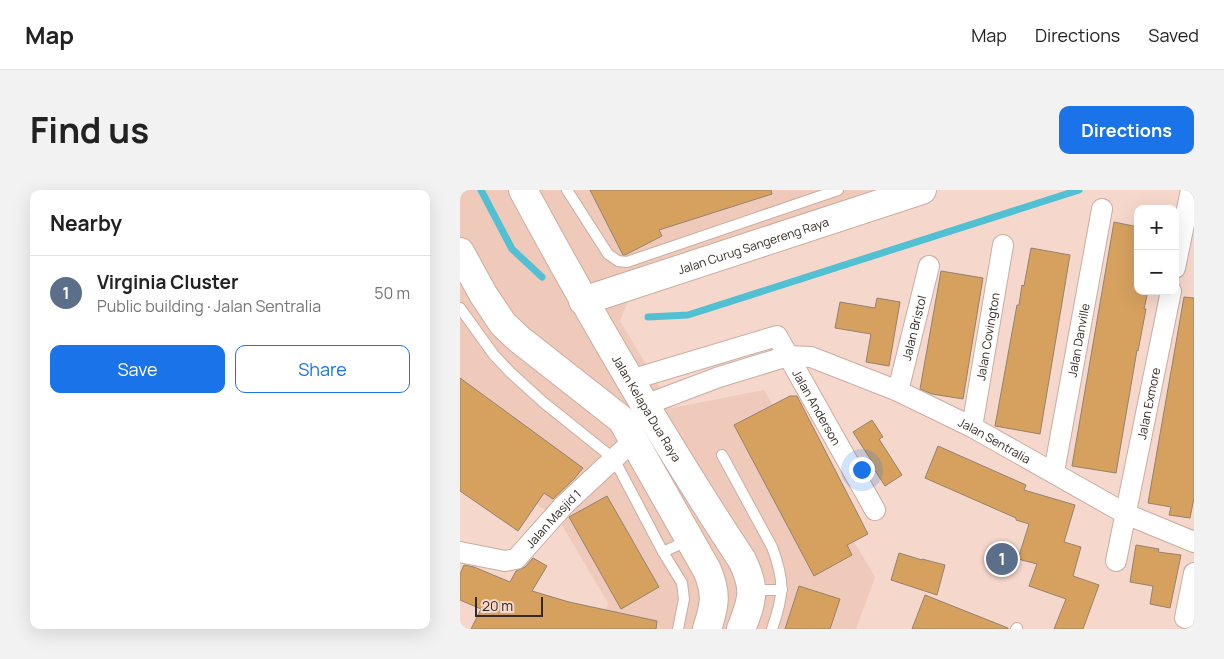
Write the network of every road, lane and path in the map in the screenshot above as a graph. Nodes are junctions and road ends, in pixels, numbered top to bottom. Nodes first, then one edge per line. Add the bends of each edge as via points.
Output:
1 (524, 190) edge
2 (567, 190) edge
3 (838, 190) edge
4 (922, 190) edge
5 (1191, 190) edge
6 (1102, 209) dead end
7 (1003, 245) dead end
8 (1179, 250) edge
9 (460, 252) edge
10 (929, 266) dead end
11 (1169, 295) edge
12 (583, 301) junction
13 (469, 302) edge
14 (788, 356) junction
15 (630, 380) junction
16 (898, 391) junction
17 (645, 405) junction
18 (972, 427) junction
19 (634, 440) junction
20 (722, 455) dead end
21 (614, 459) junction
22 (1054, 472) junction
23 (875, 510) dead end
24 (1126, 514) junction
25 (691, 539) junction
26 (1194, 542) edge
27 (460, 552) edge
28 (663, 552) junction
29 (1116, 561) dead end
30 (1194, 573) edge
31 (714, 587) junction
32 (752, 590) junction
33 (782, 590) junction
34 (1185, 618) dead end
35 (678, 629) edge
36 (707, 629) edge
37 (741, 629) edge
38 (772, 629) edge

1 - 12 main road, Jalan Kelapa Dua Raya
2 - 3 lane via 608,254 618,261 627,262
4 - 12 main road, Jalan Curug Sangereng Raya
5 - 8 street
6 - 22 street, Jalan Danville
7 - 18 street, Jalan Covington
9 - 13 main road
10 - 16 street, Jalan Bristol
11 - 24 street, Jalan Exmore
12 - 15 main road, Jalan Kelapa Dua Raya
13 - 19 main road via 498,317 510,331 622,420
13 - 21 lane via 494,355 543,402
14 - 15 street, Jalan Anderson via 778,336
14 - 16 street, Jalan Sentralia via 811,357
14 - 17 street
14 - 23 street, Jalan Anderson
15 - 17 main road, Jalan Kelapa Dua Raya
16 - 18 street, Jalan Sentralia
17 - 32 main road, Jalan Kelapa Dua Raya via 742,560
18 - 22 street, Jalan Sentralia
19 - 21 street, Jalan Masjid 1
19 - 25 main road
20 - 33 lane via 772,547 782,576
21 - 27 street, Jalan Masjid 1 via 564,505 516,559 505,561
21 - 28 lane
22 - 24 street, Jalan Sentralia
24 - 26 street, Jalan Sentralia
24 - 29 street, Jalan Exmore
25 - 28 lane
25 - 31 main road
28 - 35 lane via 684,590
30 - 34 street
31 - 32 main road
31 - 36 main road via 714,605
32 - 33 lane
32 - 37 main road, Jalan Kelapa Dua Raya
33 - 38 lane

